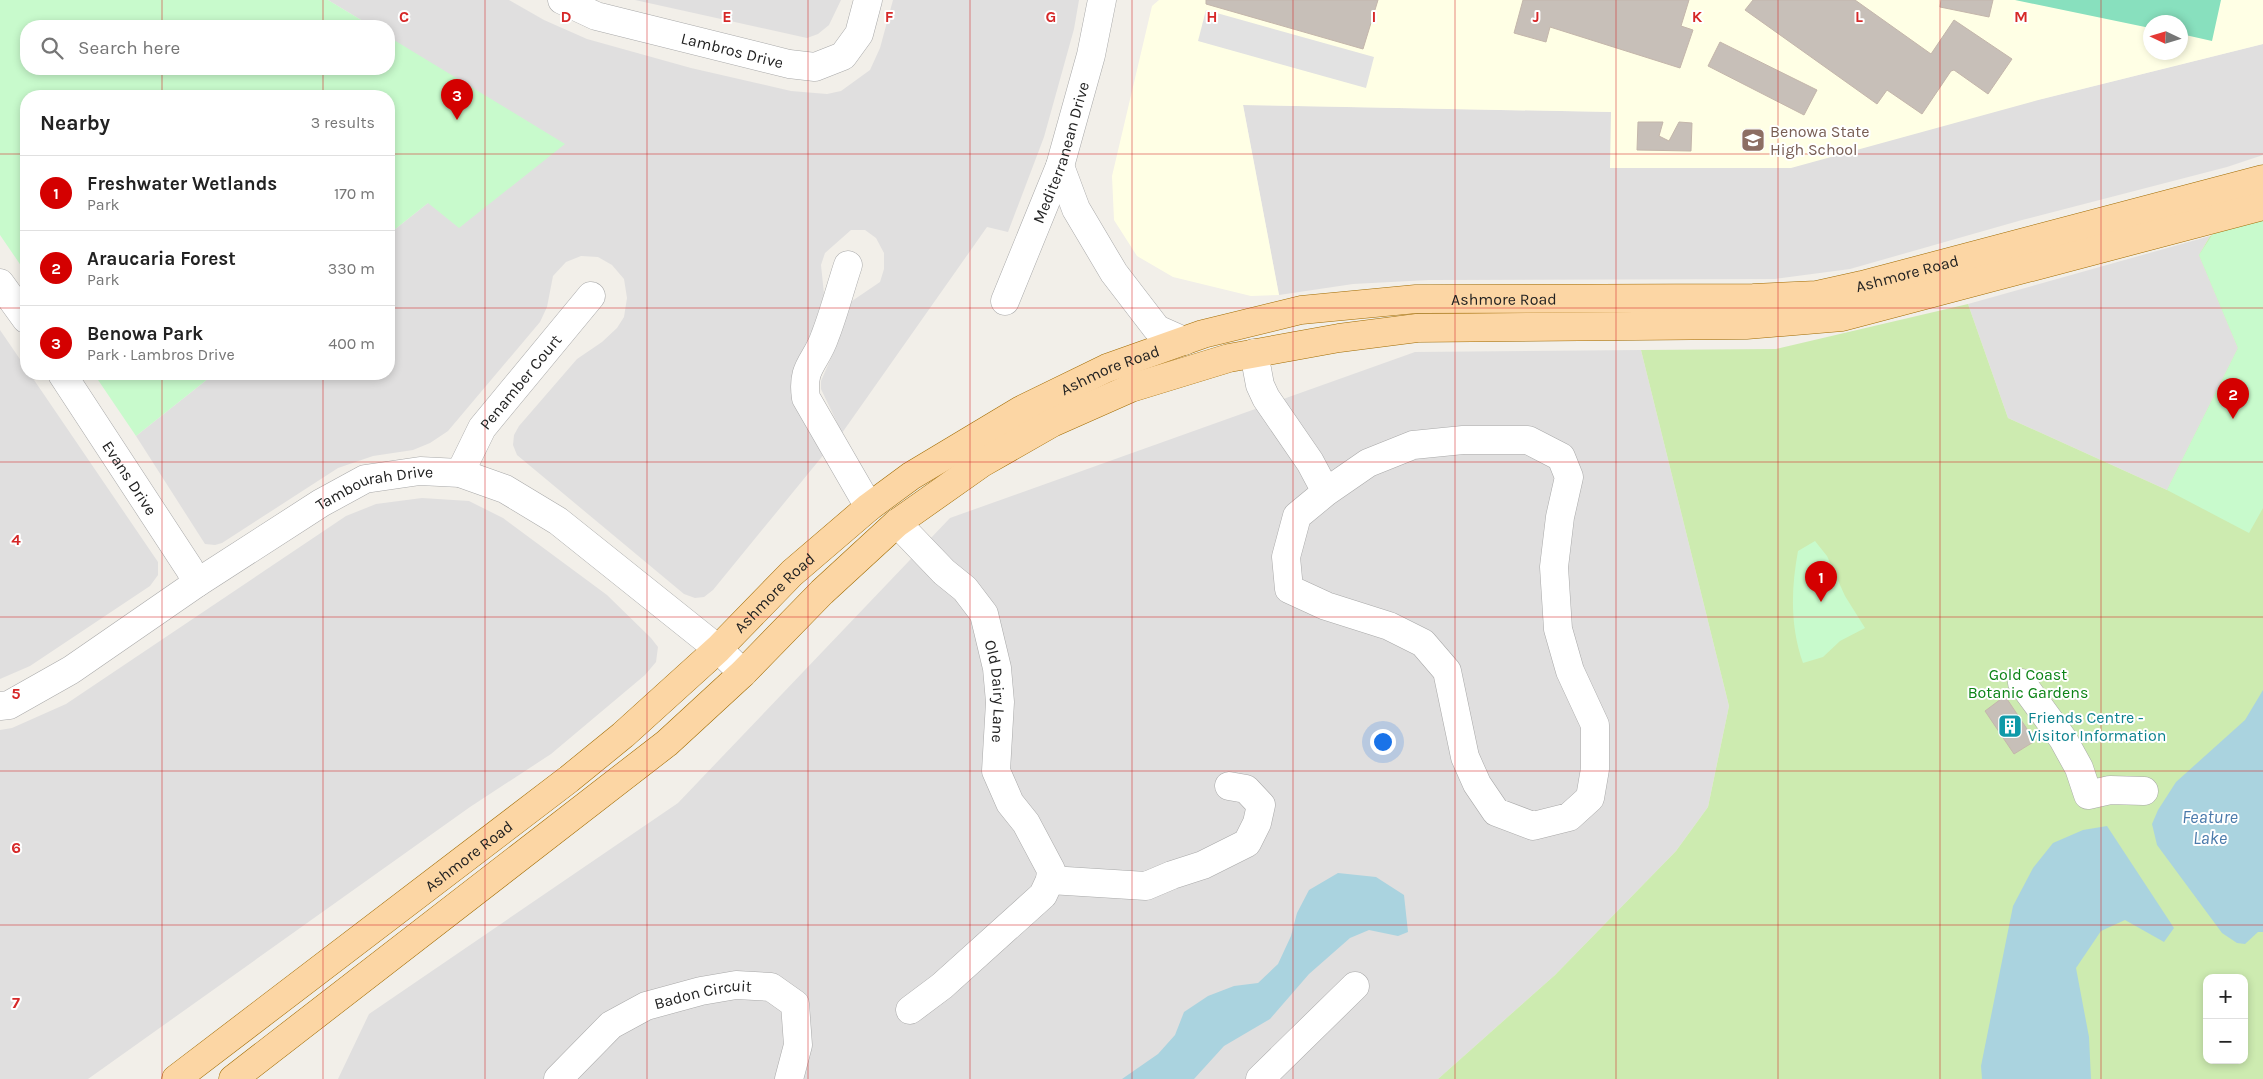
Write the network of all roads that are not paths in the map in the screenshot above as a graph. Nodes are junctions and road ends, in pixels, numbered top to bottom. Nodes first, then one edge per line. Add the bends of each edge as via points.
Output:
1 (562, 0) edge
2 (868, 0) edge
3 (1102, 0) edge
4 (1060, 166) junction
5 (2263, 179) edge
6 (2263, 206) edge
7 (848, 266) dead end
8 (0, 283) edge
9 (590, 296) dead end
10 (1005, 301) dead end
11 (20, 311) edge
12 (1184, 341) junction
13 (1254, 353) junction
14 (66, 380) edge
15 (460, 473) junction
16 (1326, 492) junction
17 (869, 507) junction
18 (897, 523) junction
19 (196, 583) junction
20 (718, 649) junction
21 (743, 673) junction
22 (2022, 683) dead end
23 (0, 706) edge
24 (1229, 786) dead end
25 (2144, 792) dead end
26 (1050, 880) junction
27 (1355, 986) dead end
28 (910, 1010) dead end
29 (176, 1079) edge
30 (233, 1079) edge
31 (558, 1079) edge
32 (789, 1079) edge
33 (1260, 1079) edge

1 - 2 street, Lambros Drive via 596,16 790,64 815,67 842,56 858,34
3 - 4 street, Mediterranean Drive via 1091,55
4 - 10 street, Mediterranean Drive
4 - 12 street via 1076,209 1114,273 1157,329
5 - 12 main road, Ashmore Road via 1817,295 1416,299 1301,310
6 - 13 main road, Ashmore Road via 1842,317 1746,325 1416,328
7 - 17 street via 824,339 804,382 806,398
8 - 11 street
9 - 15 street, Penamber Court via 482,428
12 - 17 main road, Ashmore Road via 1107,368 1021,410 911,476
13 - 16 street via 1266,398 1310,462
13 - 18 main road, Ashmore Road via 1131,388 1052,423 982,463
14 - 19 street, Evans Drive
15 - 19 street, Tambourah Drive via 420,471 365,479 321,503
15 - 20 street, Tambourah Drive via 505,488 558,521
16 - 16 street via 1297,516 1286,557 1290,589 1326,606 1389,626 1423,643 1447,671 1464,757 1496,812 1533,826 1568,817 1590,798 1595,769 1595,725 1570,671 1558,629 1554,567 1560,517 1570,477 1561,457 1528,440 1463,440 1413,445 1368,463
17 - 20 main road, Ashmore Road via 792,573
18 - 21 main road, Ashmore Road via 822,592
18 - 26 street, Old Dairy Lane via 964,589 984,614 997,668 1000,702 996,771 1010,803 1026,823 1051,870
19 - 23 street, Tambourah Drive via 71,670 10,705
20 - 21 street, Tambourah Drive
20 - 29 main road, Ashmore Road via 569,779
21 - 30 main road, Ashmore Road via 644,762
22 - 25 street via 2063,739 2079,768 2088,795 2110,790
24 - 26 street via 1246,789 1261,805 1247,843 1226,855 1146,886
26 - 28 street via 1043,895 1023,914
27 - 33 street
31 - 32 street, Badon Circuit via 611,1025 646,1006 736,985 771,987 795,1004 798,1045

